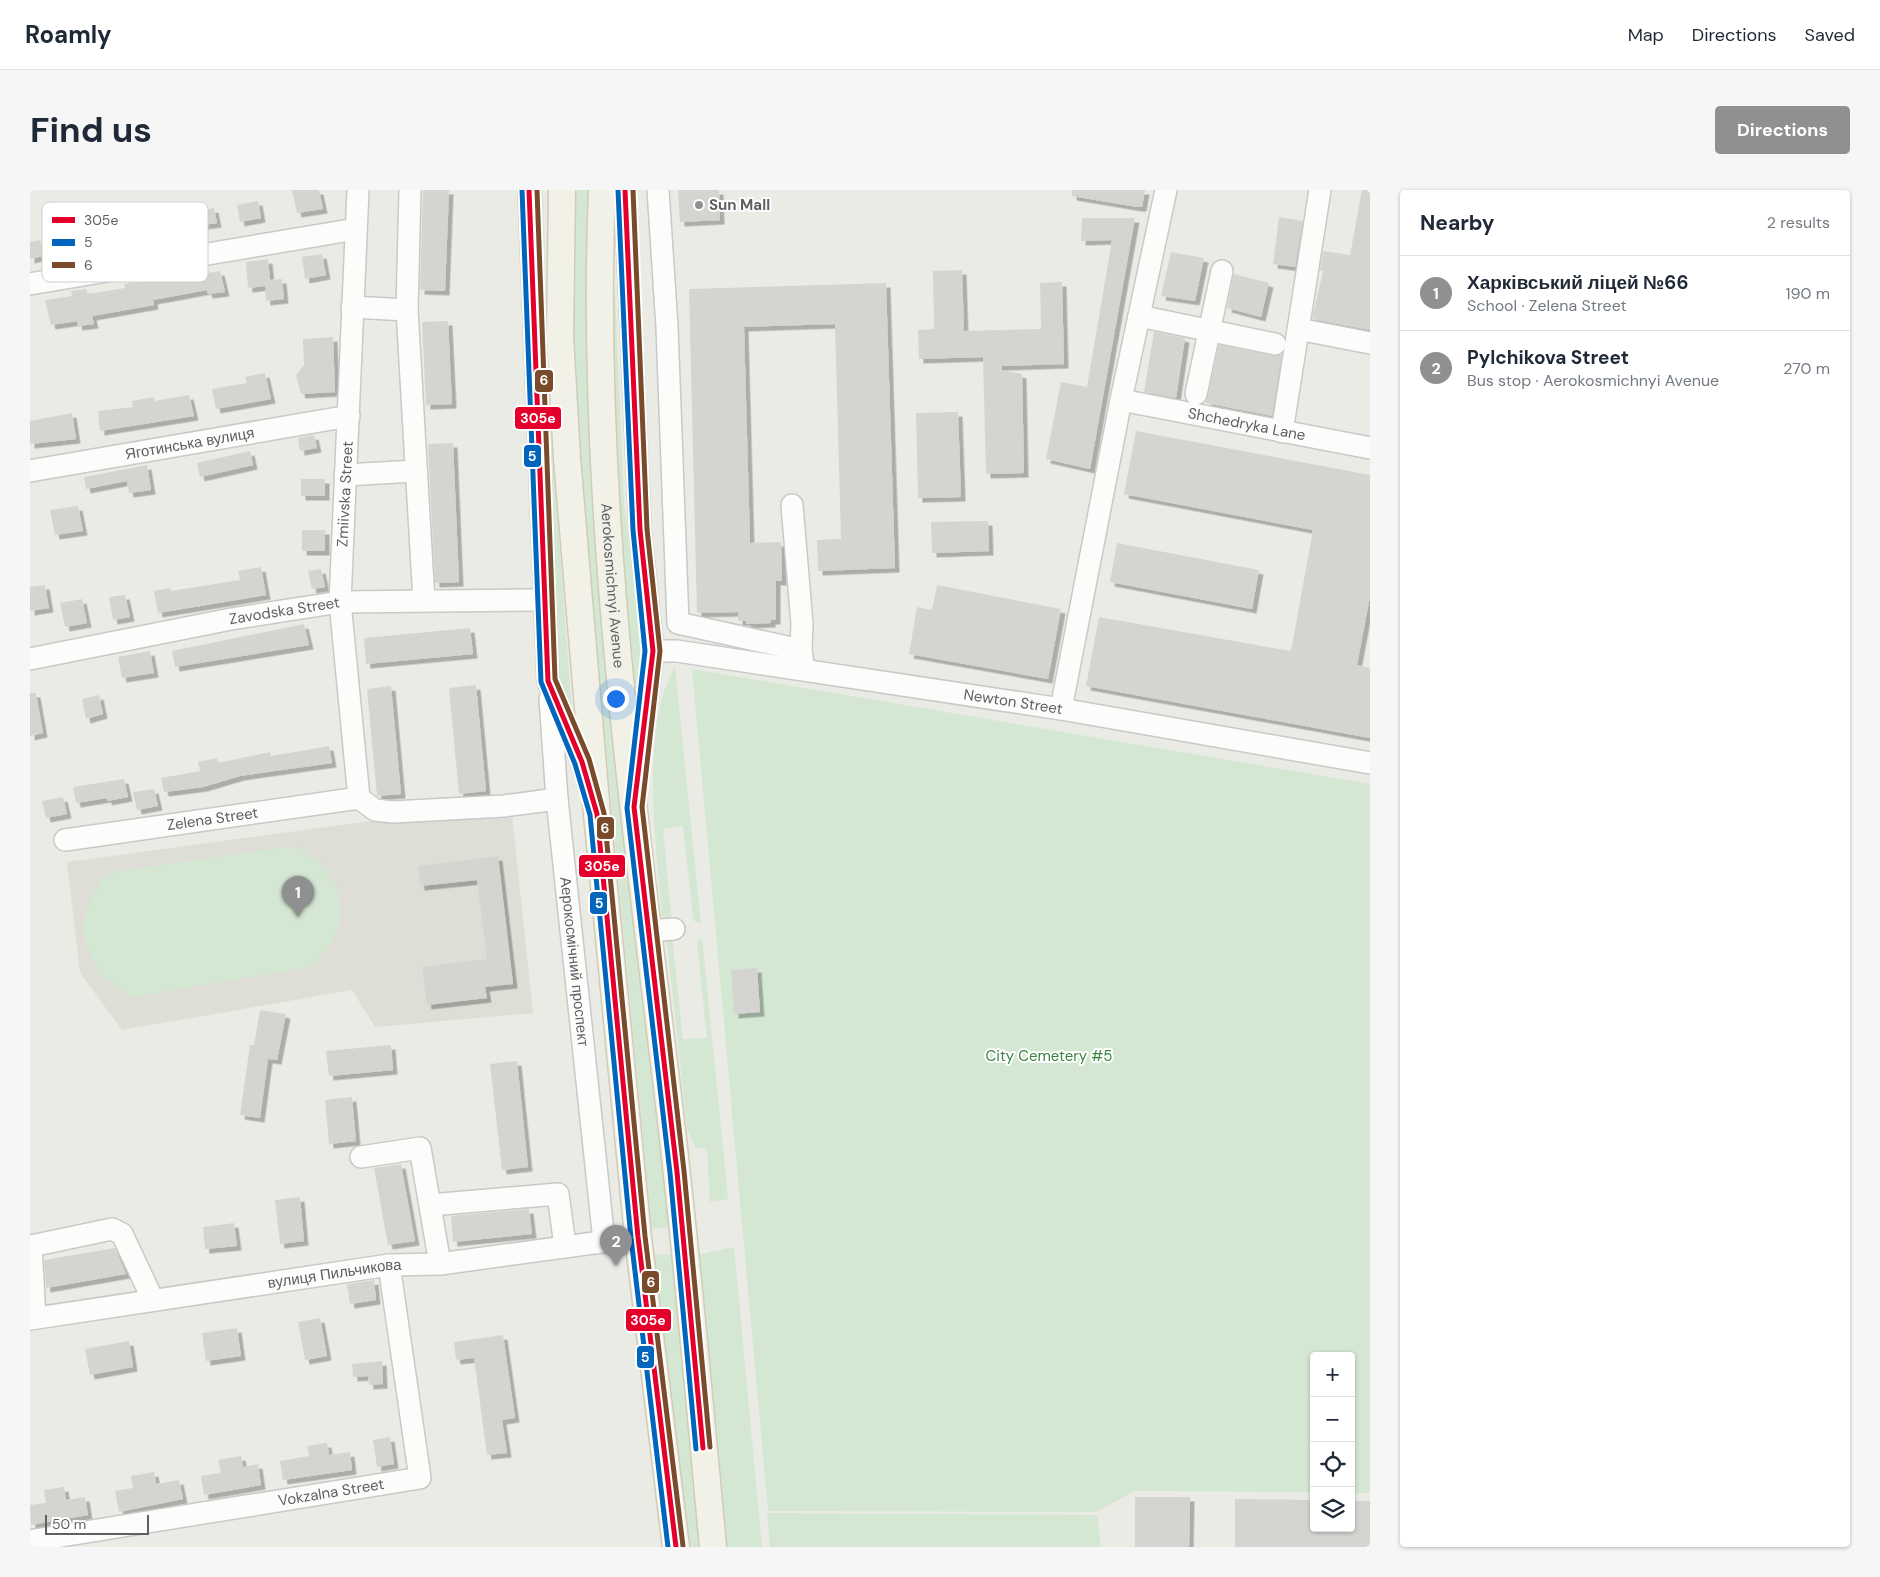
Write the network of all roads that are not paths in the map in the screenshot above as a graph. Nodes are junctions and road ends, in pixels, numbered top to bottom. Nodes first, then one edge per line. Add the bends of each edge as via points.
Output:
1 (358, 190) edge
2 (410, 190) edge
3 (528, 190) edge
4 (562, 190) edge
5 (602, 190) edge
6 (625, 190) edge
7 (658, 190) edge
8 (1166, 190) edge
9 (1320, 190) edge
10 (626, 223) junction
11 (659, 224) junction
12 (356, 228) junction
13 (208, 253) edge
14 (1222, 271) dead end
15 (352, 307) junction
16 (407, 310) junction
17 (1139, 316) junction
18 (1298, 328) junction
19 (1210, 330) junction
20 (1370, 342) edge
21 (1275, 344) dead end
22 (1196, 394) dead end
23 (1121, 400) junction
24 (349, 416) junction
25 (1282, 432) junction
26 (1370, 448) edge
27 (30, 471) edge
28 (416, 472) junction
29 (345, 475) junction
30 (792, 505) dead end
31 (543, 600) junction
32 (340, 602) junction
33 (424, 602) junction
34 (653, 651) junction
35 (30, 659) edge
36 (803, 660) junction
37 (548, 681) junction
38 (1061, 709) junction
39 (1370, 763) edge
40 (359, 798) junction
41 (557, 799) junction
42 (634, 806) junction
43 (597, 814) junction
44 (65, 840) dead end
45 (674, 929) dead end
46 (648, 931) junction
47 (361, 1157) dead end
48 (430, 1205) junction
49 (638, 1236) junction
50 (31, 1237) edge
51 (604, 1241) junction
52 (565, 1246) junction
53 (440, 1264) junction
54 (389, 1265) junction
55 (153, 1300) junction
56 (32, 1318) edge
57 (30, 1541) edge
58 (676, 1547) edge
59 (713, 1547) edge

1 - 12 street, Zmiivska Street
2 - 16 street
3 - 31 street, Аерокосмічний проспект
4 - 43 main road via 560,337
5 - 42 main road, Aerokosmichnyi Avenue via 600,396 605,502 614,630
6 - 10 street
7 - 11 street
8 - 17 street
9 - 18 street
10 - 11 street
10 - 34 street via 640,530
11 - 36 street via 667,327 678,623
12 - 13 street
12 - 15 street, Zmiivska Street
14 - 19 street
15 - 16 street
15 - 24 street, Zmiivska Street
16 - 28 street
17 - 19 street
17 - 23 street
18 - 20 street
18 - 25 street
19 - 21 street
19 - 22 street
23 - 25 street, Shchedryka Lane
23 - 38 street
24 - 27 street, Яготинська вулиця
24 - 29 street, Zmiivska Street
25 - 26 street, Shchedryka Lane
28 - 29 street
28 - 33 street
29 - 32 street, Zmiivska Street
30 - 36 street
31 - 33 street, Zavodska Street
31 - 37 street, Аерокосмічний проспект
32 - 33 street, Zavodska Street
32 - 35 street, Zavodska Street via 231,619
32 - 40 street, Zmiivska Street
34 - 36 street, Newton Street
34 - 42 street
36 - 38 street, Newton Street
37 - 41 street, Аерокосмічний проспект
37 - 43 street, Аерокосмічний проспект via 582,762
38 - 39 street, Newton Street
40 - 41 street via 375,810 393,812 504,806
40 - 44 street, Zelena Street
41 - 51 street, Аерокосмічний проспект
42 - 46 main road, Aerokosmichnyi Avenue
43 - 49 main road
45 - 46 street
46 - 59 main road, Aerokosmichnyi Avenue via 677,1172
47 - 48 street via 420,1148
48 - 52 street via 558,1194
48 - 53 street
49 - 51 street, вулиця Пильчикова
49 - 58 main road
50 - 55 street via 112,1229 122,1234
50 - 56 street
51 - 52 street, вулиця Пильчикова
52 - 53 street, вулиця Пильчикова
53 - 54 street, вулиця Пильчикова
54 - 55 street, вулиця Пильчикова
54 - 57 street, Vokzalna Street via 420,1478
55 - 56 street, вулиця Пильчикова

